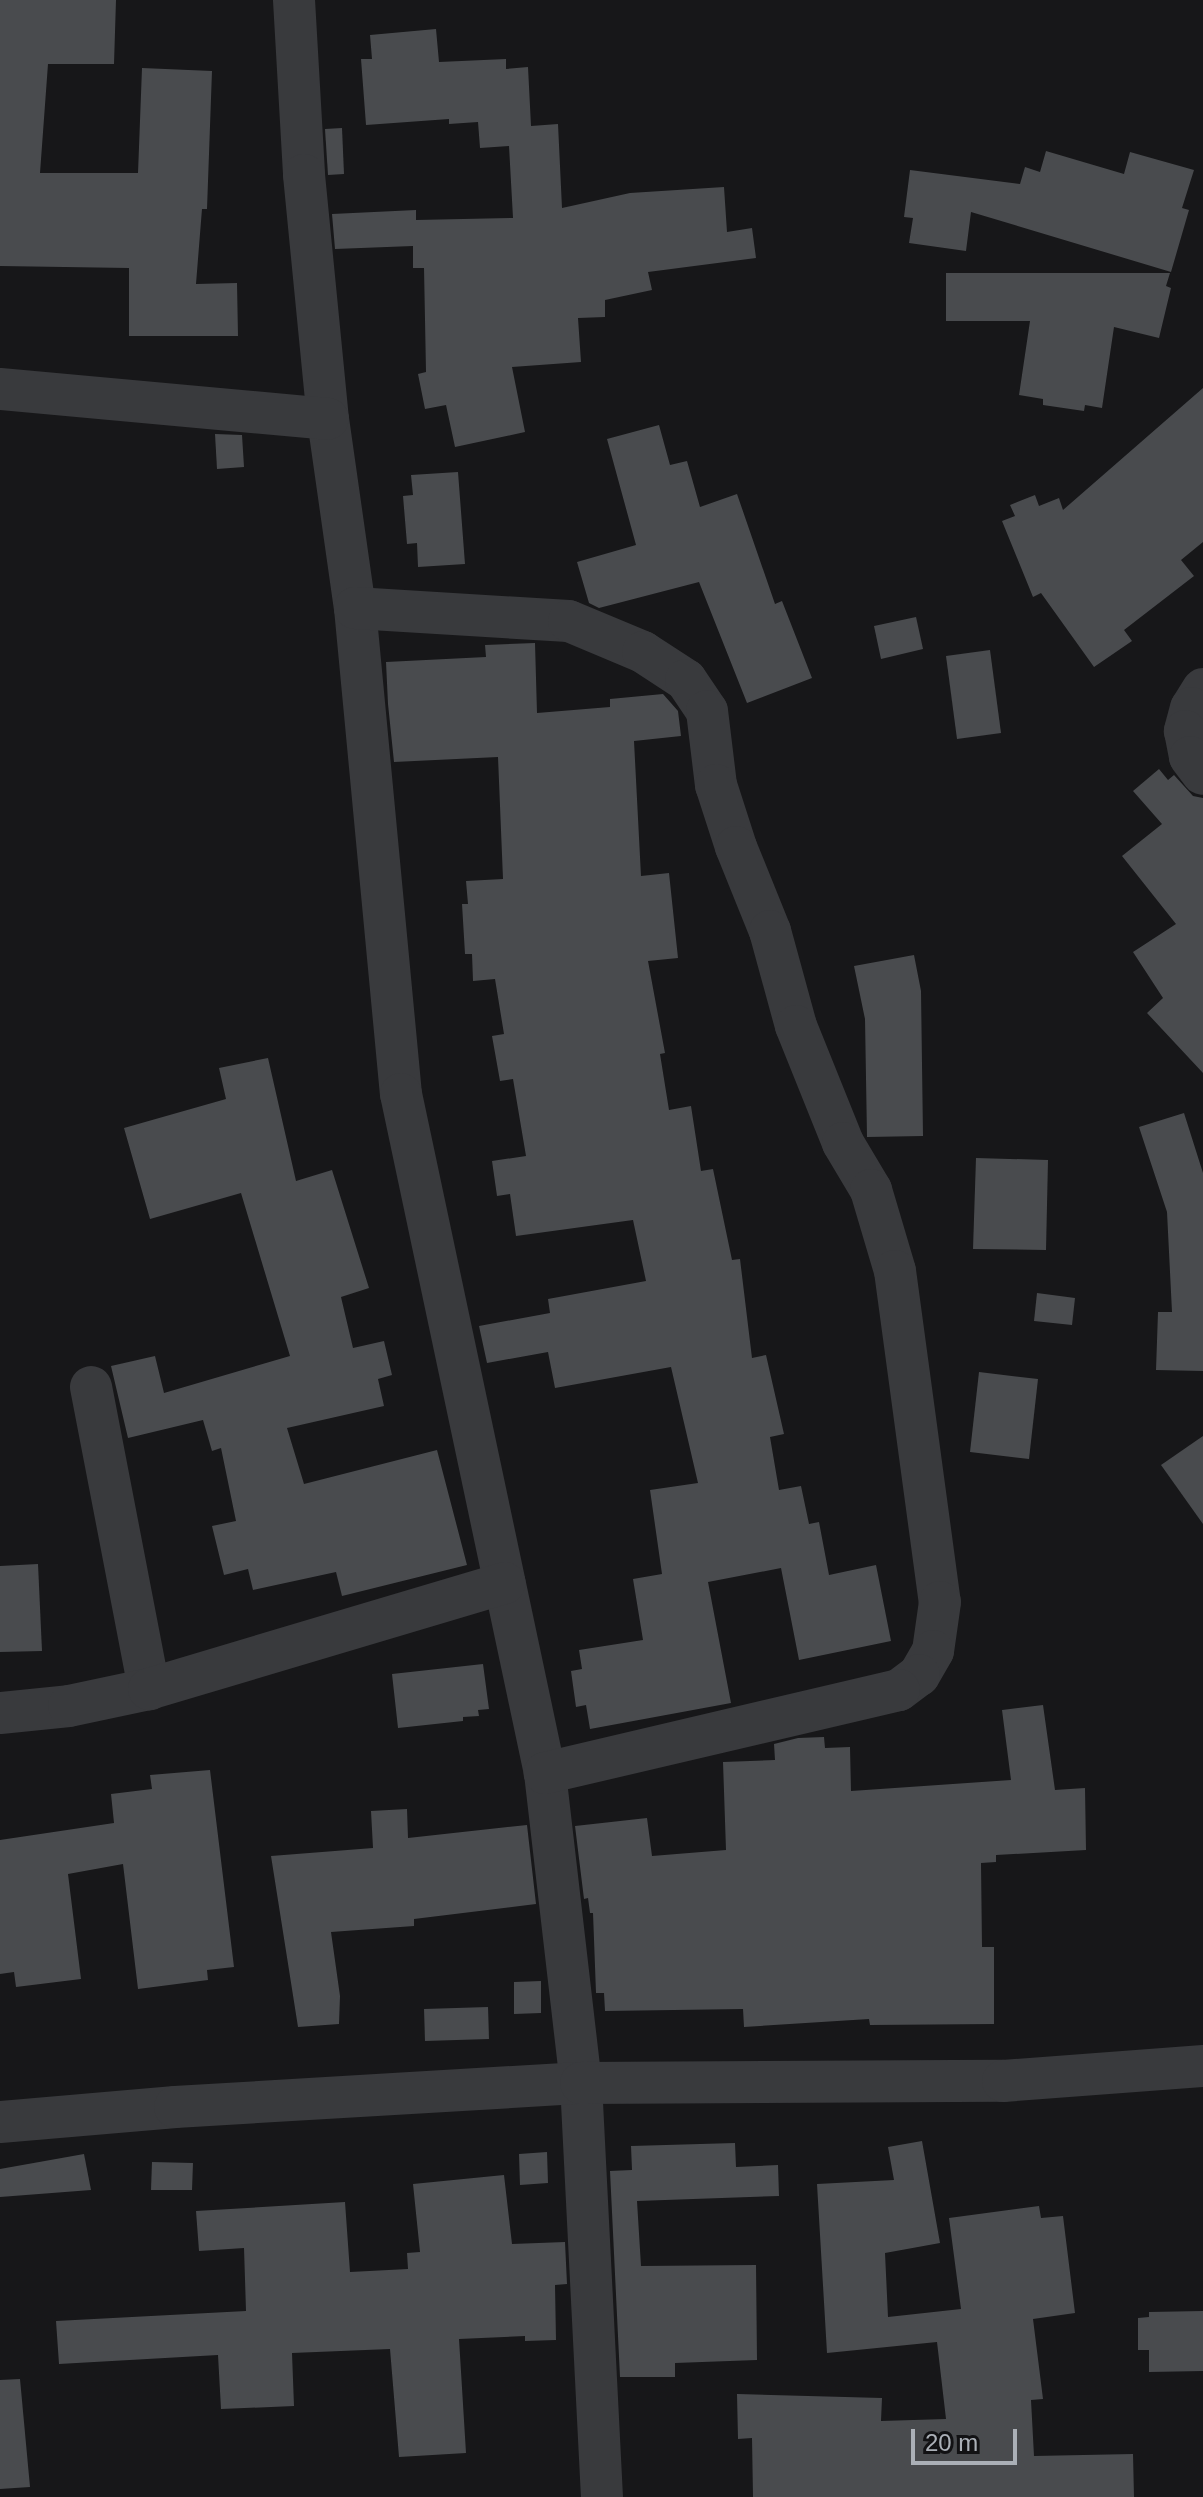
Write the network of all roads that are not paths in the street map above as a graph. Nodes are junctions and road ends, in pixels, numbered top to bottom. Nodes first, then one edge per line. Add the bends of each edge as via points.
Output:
1 (294, 0) edge
2 (0, 389) edge
3 (328, 419) junction
4 (355, 608) junction
5 (1203, 689) edge
6 (1203, 774) edge
7 (91, 1387) dead end
8 (505, 1583) junction
9 (149, 1689) junction
10 (0, 1713) edge
11 (545, 1773) junction
12 (1203, 2066) edge
13 (581, 2083) junction
14 (0, 2122) edge
15 (602, 2497) edge

1 - 3 street via 304,175
2 - 3 street
3 - 4 street
4 - 8 street via 401,1094
4 - 11 street via 569,621 643,652 686,680 707,711 716,785 770,931 796,1026 843,1143 871,1190 895,1271 940,1602 933,1651 919,1675 899,1690
5 - 6 street via 1185,731 1190,757
7 - 9 street
8 - 9 street
8 - 11 street
9 - 10 street via 69,1706
11 - 13 street
12 - 13 street via 1003,2081
13 - 14 street
13 - 15 street

